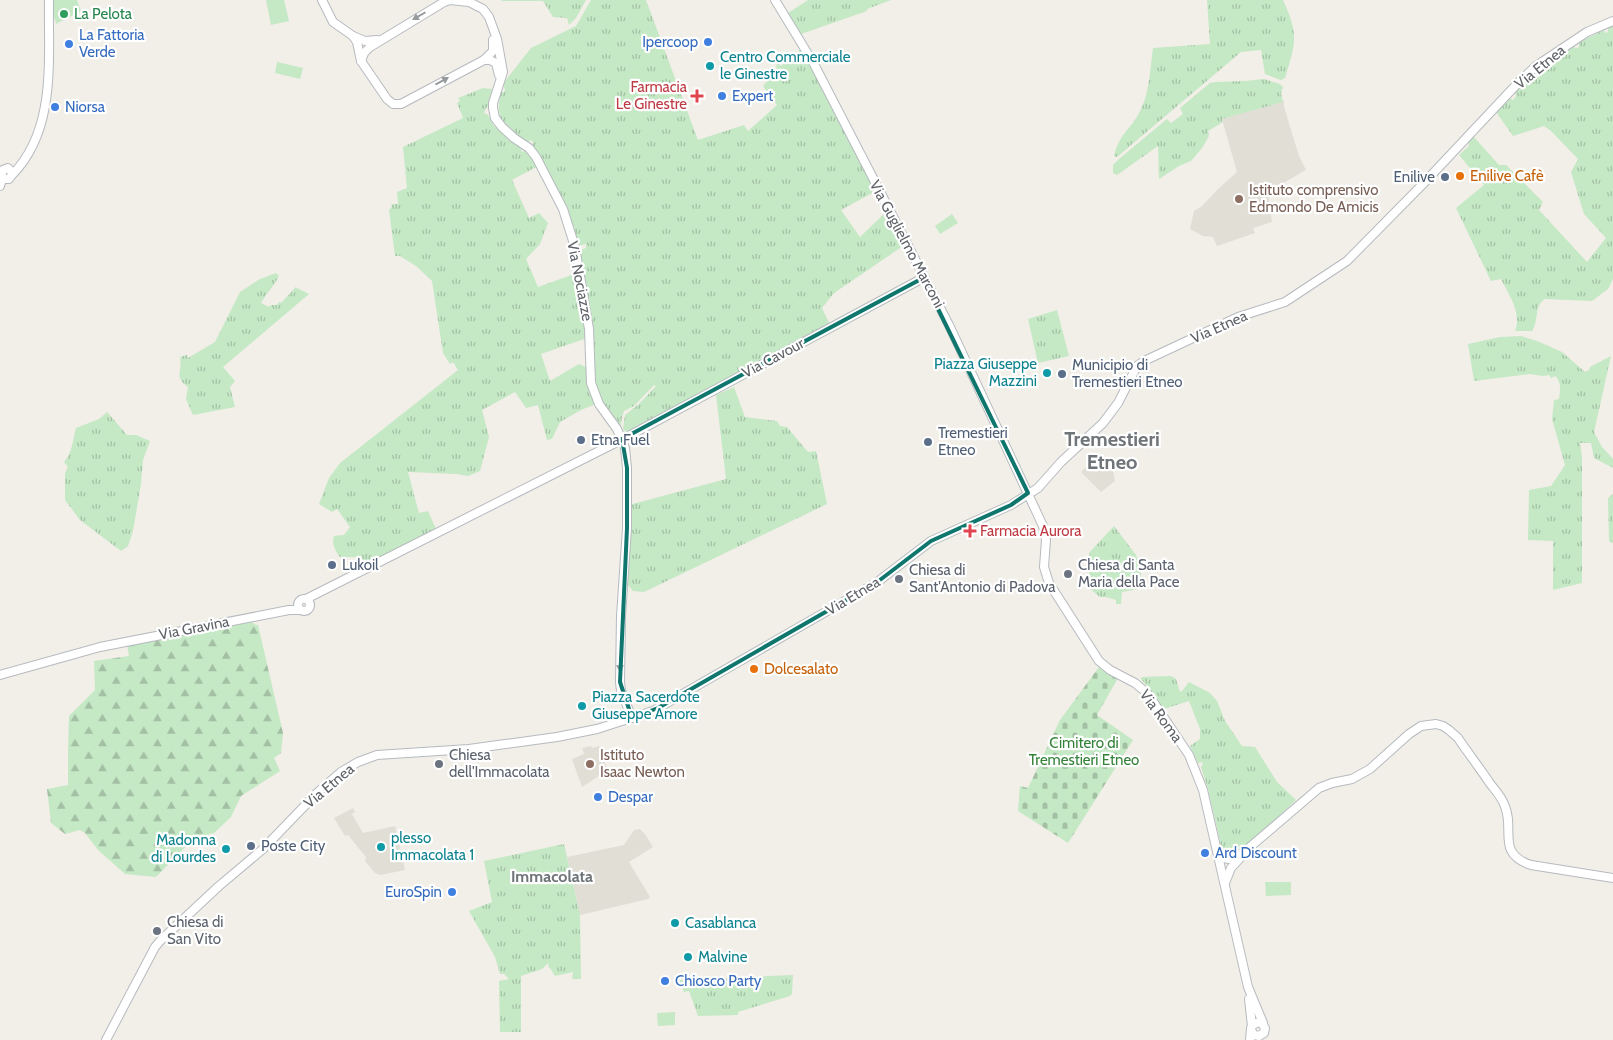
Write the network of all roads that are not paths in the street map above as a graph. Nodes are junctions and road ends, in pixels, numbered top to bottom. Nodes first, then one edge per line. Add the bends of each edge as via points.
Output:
1 (49, 0) edge
2 (322, 0) edge
3 (775, 0) edge
4 (1613, 21) edge
5 (493, 30) junction
6 (353, 36) junction
7 (380, 39) junction
8 (484, 60) junction
9 (363, 64) junction
10 (498, 87) junction
11 (5, 173) edge
12 (923, 278) junction
13 (622, 439) junction
14 (1028, 494) junction
15 (298, 607) joint
16 (0, 675) edge
17 (632, 718) junction
18 (1250, 847) junction
19 (1220, 864) junction
20 (1231, 868) junction
21 (1613, 878) edge
22 (1225, 883) junction
23 (1248, 987) junction
24 (1263, 1024) junction
25 (1251, 1028) junction
26 (1257, 1038) edge
27 (106, 1040) edge
28 (1250, 1040) edge

1 - 11 main road via 47,96 42,122 26,158
2 - 6 main road via 333,22
3 - 12 main road, Via Guglielmo Marconi via 814,64
4 - 14 main road, Via Etnea via 1587,32 1536,66 1347,261 1285,302 1238,317 1137,366 1118,403 1103,423 1038,488
5 -> 7 main road, Via Nociazze via 483,9 469,2 450,0
5 - 8 main road via 493,51
5 - 10 main road, Via Nociazze via 503,69
6 - 7 main road via 365,41
6 - 9 main road
7 - 9 main road, Via Nociazze via 366,50
9 -> 8 main road via 390,102 401,104
8 - 10 main road via 496,64
10 - 13 main road, Via Nociazze via 493,108 495,118 533,152 566,216 586,312 591,383 599,404
12 - 13 main road, Via Cavour
12 - 14 main road, Via Guglielmo Marconi via 956,340
13 - 15 main road, Via Cavour via 620,443 596,452 380,562 308,602 304,612
13 -> 17 main road, Via Nociazze via 627,468 627,528 621,616 621,691
14 - 17 main road, Via Etnea via 1011,505 930,541 876,584 666,704
14 - 19 main road, Via Roma via 1046,535 1044,567 1049,583 1094,655 1110,670 1148,694 1190,755
15 - 16 main road, Via Gravina via 100,647
17 - 27 main road, Via Etnea via 597,729 490,747 377,755 358,762 317,793 262,849 160,940
18 - 19 main road
18 - 20 main road
18 - 21 main road via 1319,788 1352,779 1421,726 1436,724 1458,738 1504,802 1509,846 1515,857 1531,865
19 - 20 main road
19 - 22 main road, Via Roma
20 - 22 main road
22 - 23 main road, Via Roma
23 - 24 main road
23 - 25 main road
24 - 25 main road via 1258,1022
24 - 26 main road via 1264,1034
25 - 26 main road
25 - 28 main road

